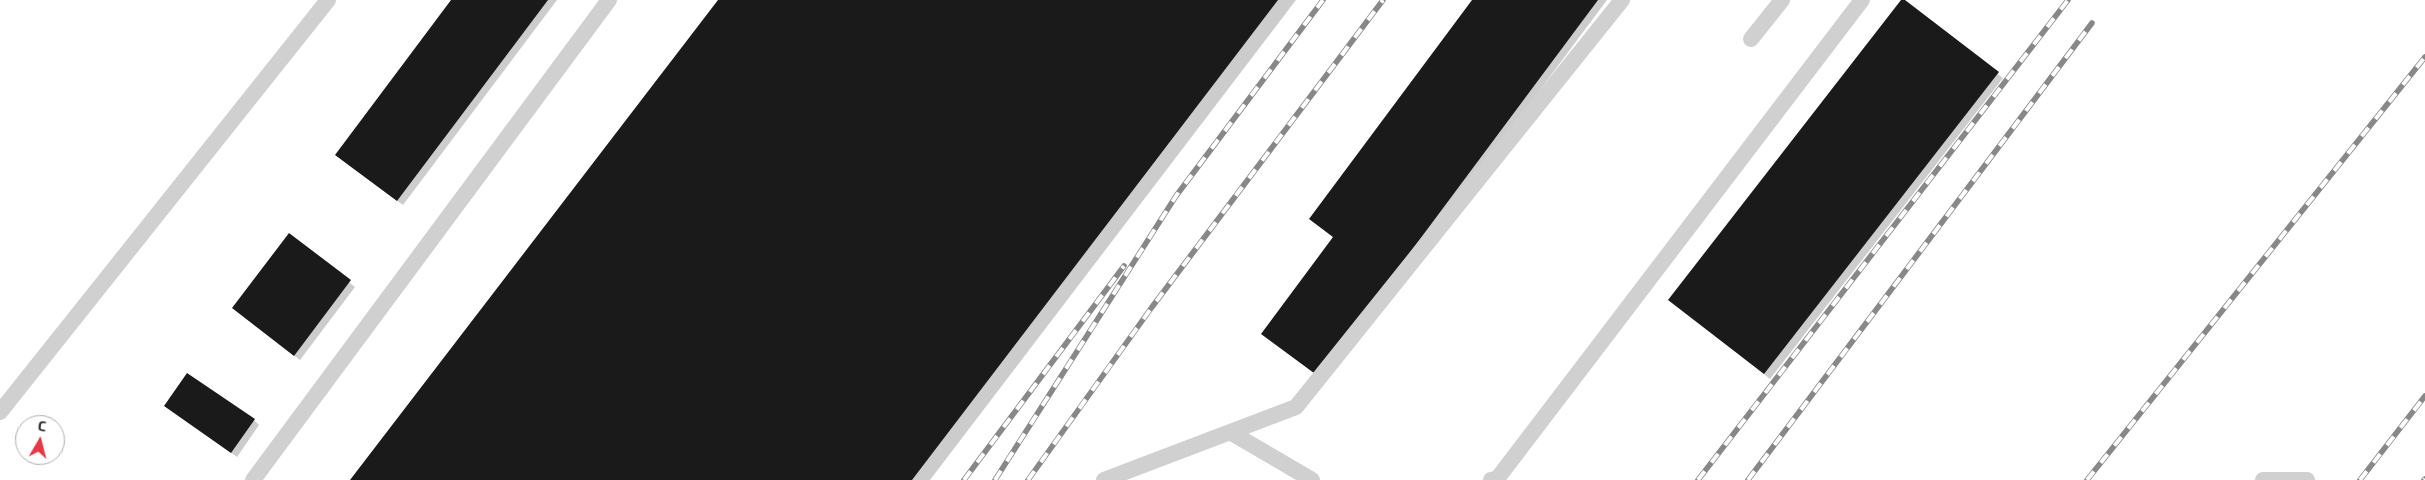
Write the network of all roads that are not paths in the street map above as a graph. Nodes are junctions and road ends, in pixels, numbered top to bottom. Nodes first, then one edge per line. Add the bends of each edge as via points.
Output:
1 (328, 0) edge
2 (609, 0) edge
3 (1622, 0) edge
4 (1782, 0) edge
5 (1862, 0) edge
6 (1751, 39) dead end
7 (0, 412) edge
8 (1230, 432) junction
9 (253, 480) edge
10 (1104, 480) edge
11 (1312, 480) edge
12 (1491, 480) edge
13 (2264, 480) edge
14 (2307, 480) edge

1 - 7 lane
2 - 9 lane
3 - 8 lane via 1296,408
4 - 6 lane
5 - 12 lane via 1497,479
8 - 10 lane
8 - 11 lane
13 - 14 lane

